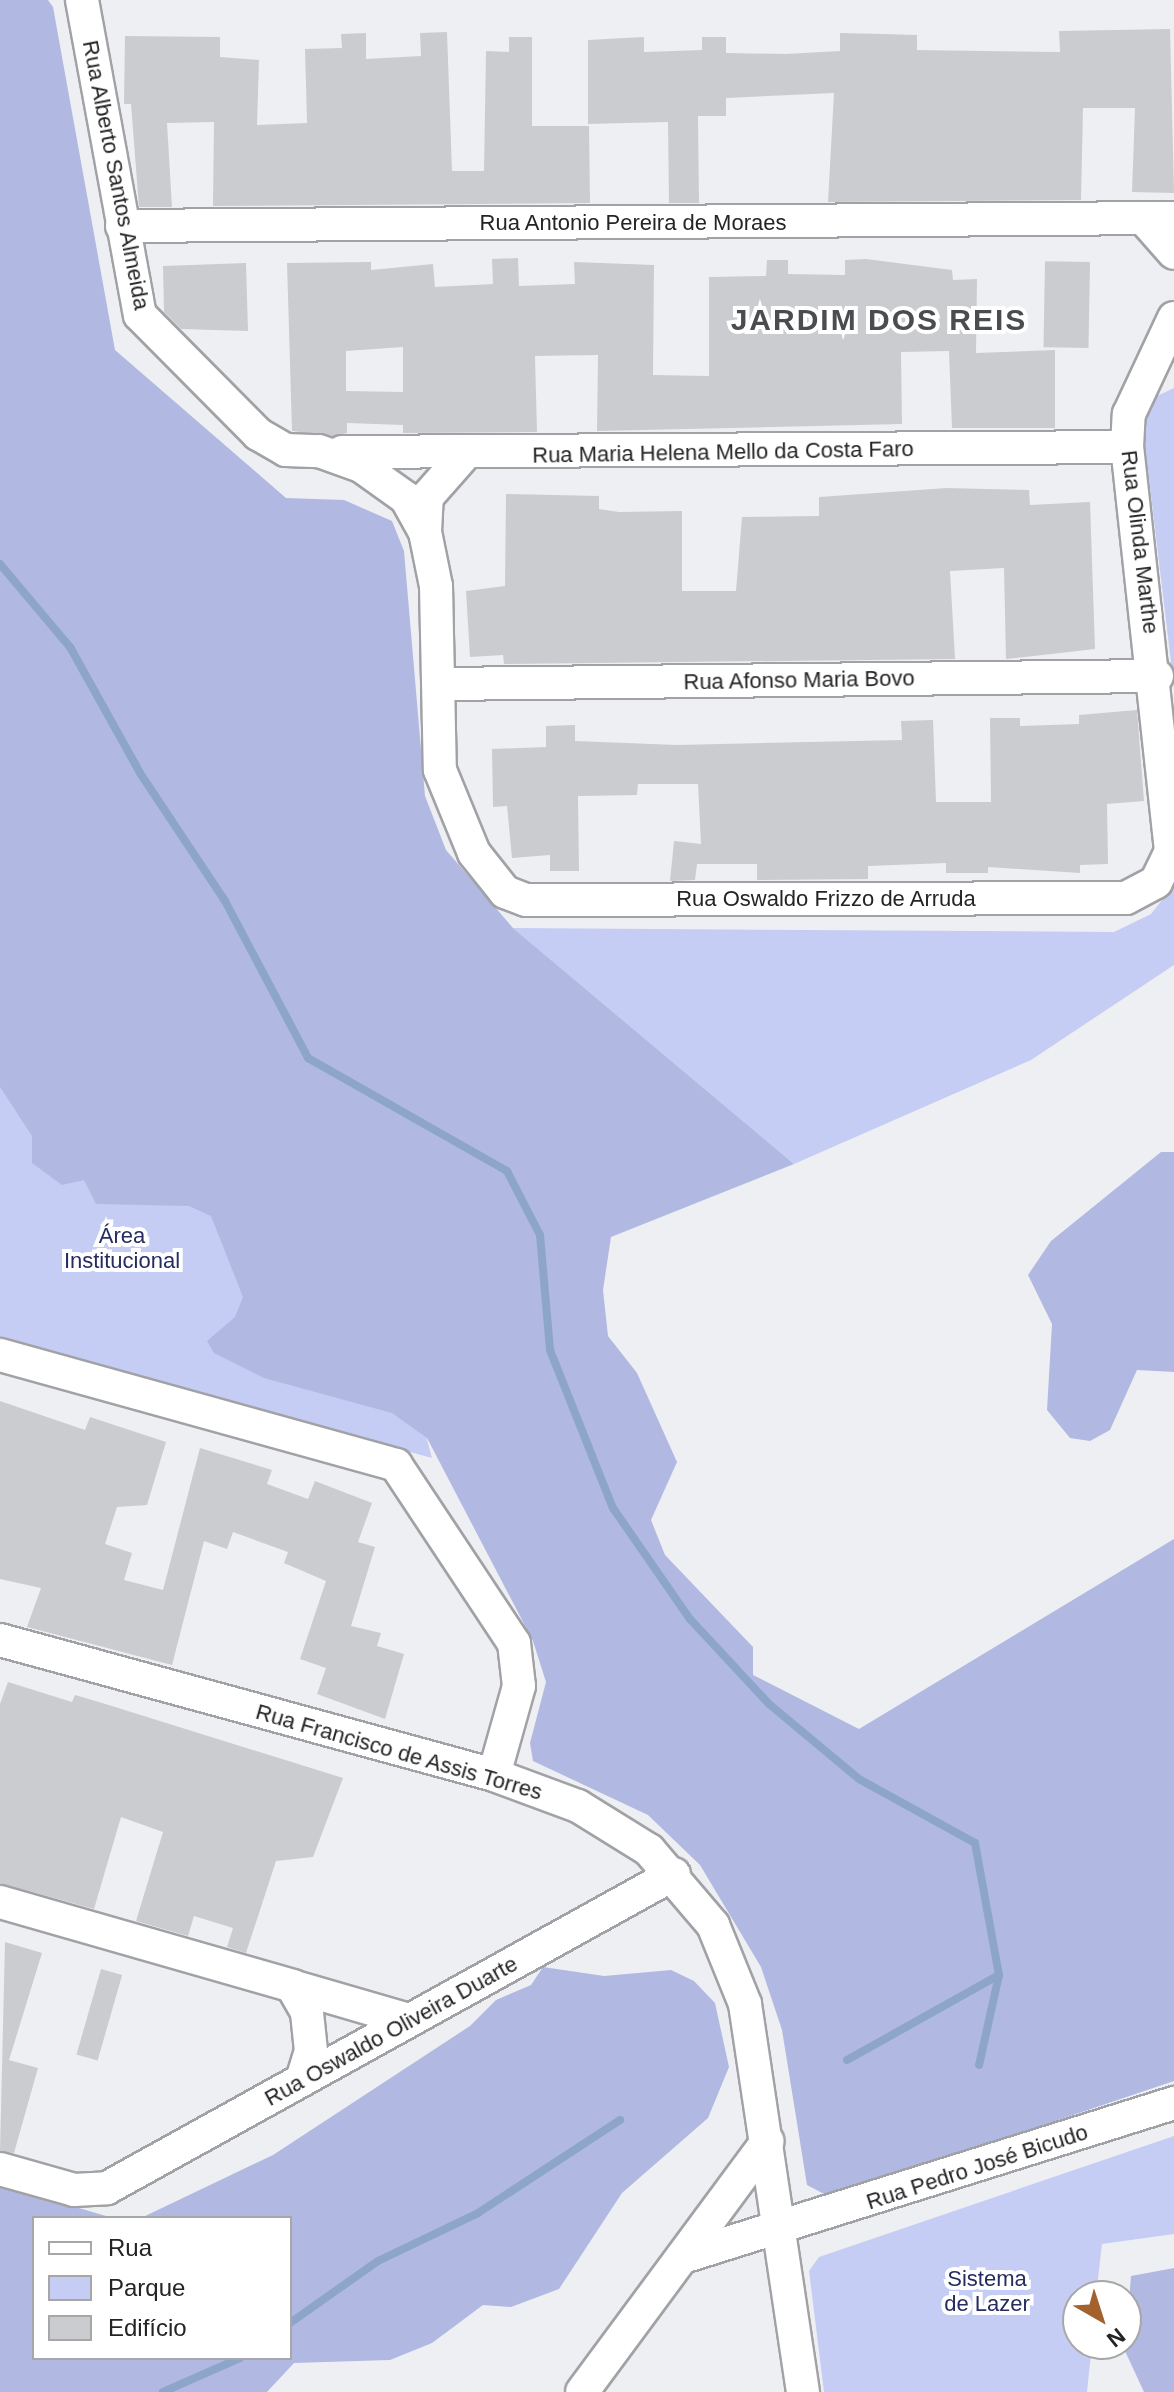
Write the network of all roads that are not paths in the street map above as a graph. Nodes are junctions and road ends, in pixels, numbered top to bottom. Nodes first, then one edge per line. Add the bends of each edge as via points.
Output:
1 (82, 0) edge
2 (1159, 219) edge
3 (122, 226) junction
4 (1174, 253) edge
5 (1173, 323) edge
6 (1127, 447) junction
7 (319, 451) junction
8 (464, 455) junction
9 (425, 532) junction
10 (1157, 676) junction
11 (440, 684) junction
12 (1126, 898) joint
13 (526, 900) joint
14 (0, 1355) edge
15 (0, 1640) edge
16 (494, 1775) junction
17 (674, 1874) junction
18 (0, 1902) edge
19 (292, 1986) junction
20 (409, 2020) junction
21 (302, 2080) junction
22 (1174, 2103) edge
23 (768, 2141) junction
24 (0, 2169) edge
25 (780, 2231) junction
26 (683, 2257) junction
27 (582, 2392) edge
28 (803, 2392) edge

1 - 3 street, Rua Alberto Santos Almeida
2 - 3 street, Rua Antonio Pereira de Moraes
2 - 4 street, Rua Antonio Pereira de Moraes
3 - 7 street, Rua Alberto Santos Almeida via 140,315 258,434 286,450
5 - 6 street, Rua Olinda Marthe via 1129,414
6 - 8 street, Rua Maria Helena Mello da Costa Faro
6 - 10 street, Rua Olinda Marthe
7 - 8 street, Rua Maria Helena Mello da Costa Faro
7 - 9 street, Rua Alberto Santos Almeida via 393,484
8 - 9 street, Rua Alberto Santos Almeida via 427,497
9 - 11 street, Rua Alberto Santos Almeida
10 - 11 street, Rua Afonso Maria Bovo
10 - 12 street, Rua Olinda Marthe via 1171,851 1156,882
11 - 13 street, Rua Alberto Santos Almeida via 440,770 452,811 505,892
12 - 13 street, Rua Oswaldo Frizzo de Arruda
14 - 16 street via 396,1465 514,1643 519,1686
15 - 16 street, Rua Francisco de Assis Torres
16 - 17 street, Rua Francisco de Assis Torres via 578,1806
17 - 20 street, Rua Oswaldo Oliveira Duarte
17 - 23 street, Rua Francisco de Assis Torres via 732,1963
18 - 19 street
19 - 20 street
19 - 21 street via 307,2012 311,2051
20 - 21 street, Rua Oswaldo Oliveira Duarte
21 - 24 street, Rua Oswaldo Oliveira Duarte via 107,2188 74,2190
22 - 25 street, Rua Pedro José Bicudo
23 - 25 street, Rua Francisco de Assis Torres
23 - 26 street
25 - 26 street, Rua Pedro José Bicudo
25 - 28 street, Rua Francisco de Assis Torres
26 - 27 street

